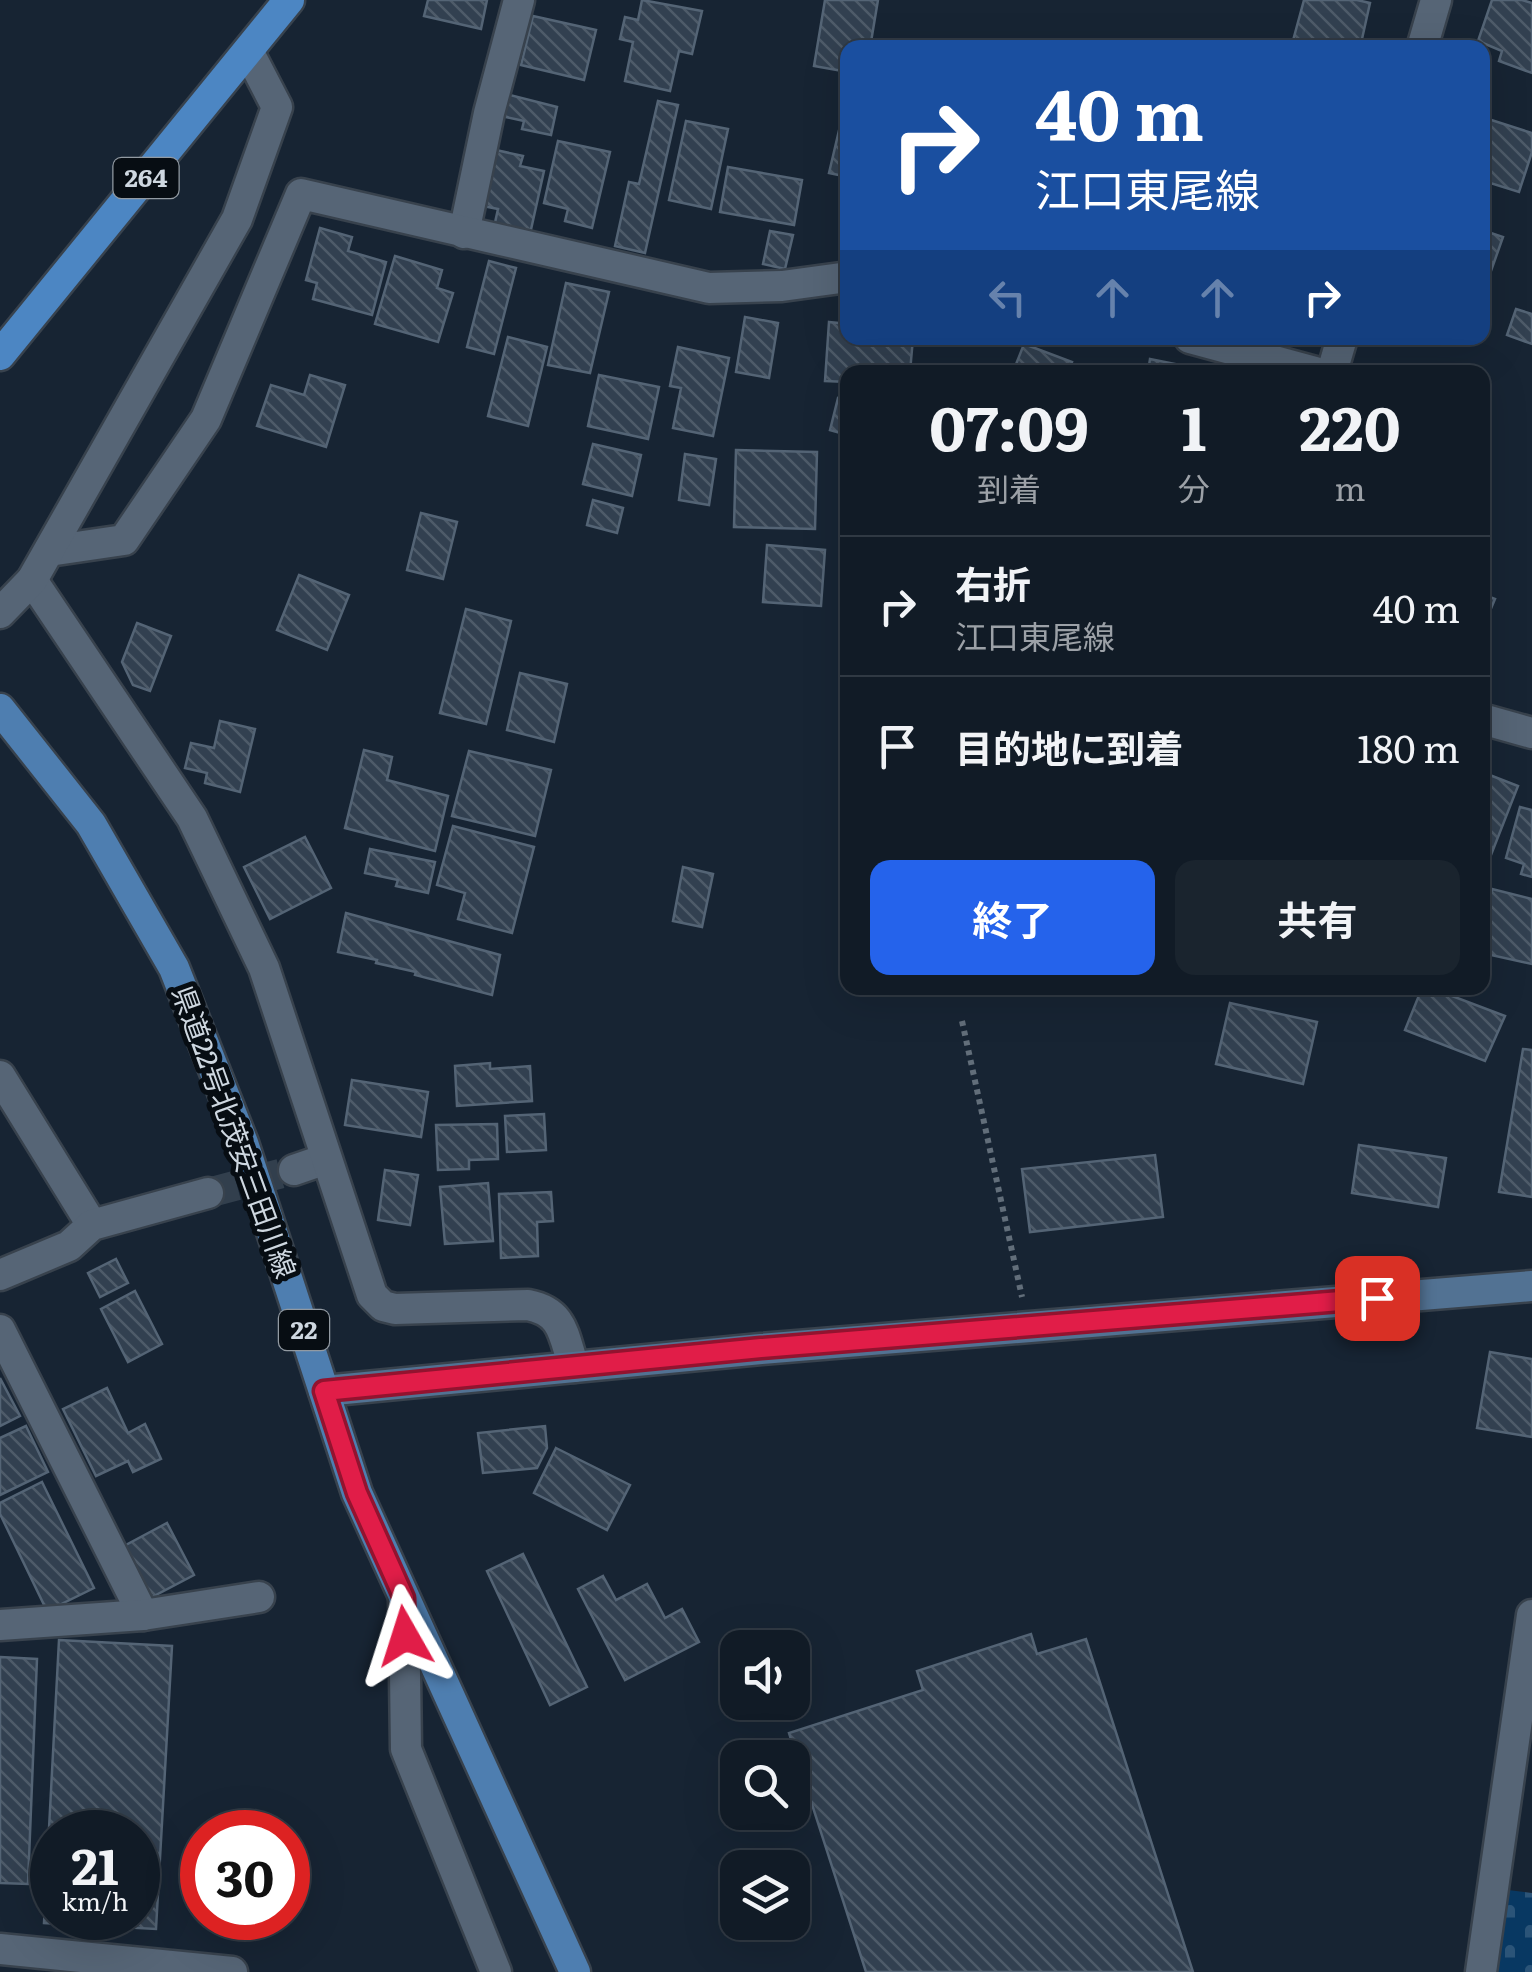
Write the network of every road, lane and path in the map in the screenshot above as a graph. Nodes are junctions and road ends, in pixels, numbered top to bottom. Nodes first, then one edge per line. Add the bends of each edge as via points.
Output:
1 (289, 0) edge
2 (519, 0) edge
3 (1436, 0) edge
4 (1424, 40) edge
5 (248, 51) junction
6 (464, 233) junction
7 (840, 278) edge
8 (1216, 345) edge
9 (0, 355) edge
10 (1289, 365) edge
11 (48, 551) junction
12 (32, 580) junction
13 (0, 613) edge
14 (0, 709) edge
15 (1490, 720) edge
16 (1532, 733) edge
17 (962, 1021) dead end
18 (0, 1076) edge
19 (326, 1159) junction
20 (294, 1170) tunnel mouth
21 (208, 1193) tunnel mouth
22 (92, 1226) junction
23 (0, 1275) edge
24 (1532, 1286) edge
25 (1029, 1327) junction
26 (0, 1330) edge
27 (574, 1366) junction
28 (324, 1391) junction
29 (259, 1597) dead end
30 (404, 1598) junction
31 (143, 1615) junction
32 (1532, 1615) edge
33 (0, 1626) edge
34 (0, 1949) edge
35 (232, 1972) edge
36 (496, 1972) edge
37 (575, 1972) edge
38 (1481, 1972) edge

1 - 5 highway, 264
2 - 6 street
3 - 4 street
5 - 9 highway, 264
5 - 11 street via 277,108 237,219
6 - 7 street via 709,288
6 - 11 street via 300,194 206,419 124,540
8 - 10 street
11 - 12 street
12 - 13 street
12 - 19 street via 192,818 264,968
14 - 28 main road, 県道22号北茂安三田川線 / 22 via 90,824 174,968 243,1143
15 - 16 street
17 - 25 path
18 - 22 street
19 - 20 street
19 - 27 street via 372,1295 382,1306 548,1309 560,1323
21 - 22 street
22 - 23 street via 69,1246
24 - 25 main road
25 - 27 main road
26 - 31 street
27 - 28 main road
28 - 30 main road, 県道22号北茂安三田川線 / 22 via 357,1493
29 - 31 street
30 - 36 street via 406,1749
30 - 37 main road, 県道22号北茂安三田川線 / 22
31 - 33 street
32 - 38 street
34 - 35 street

